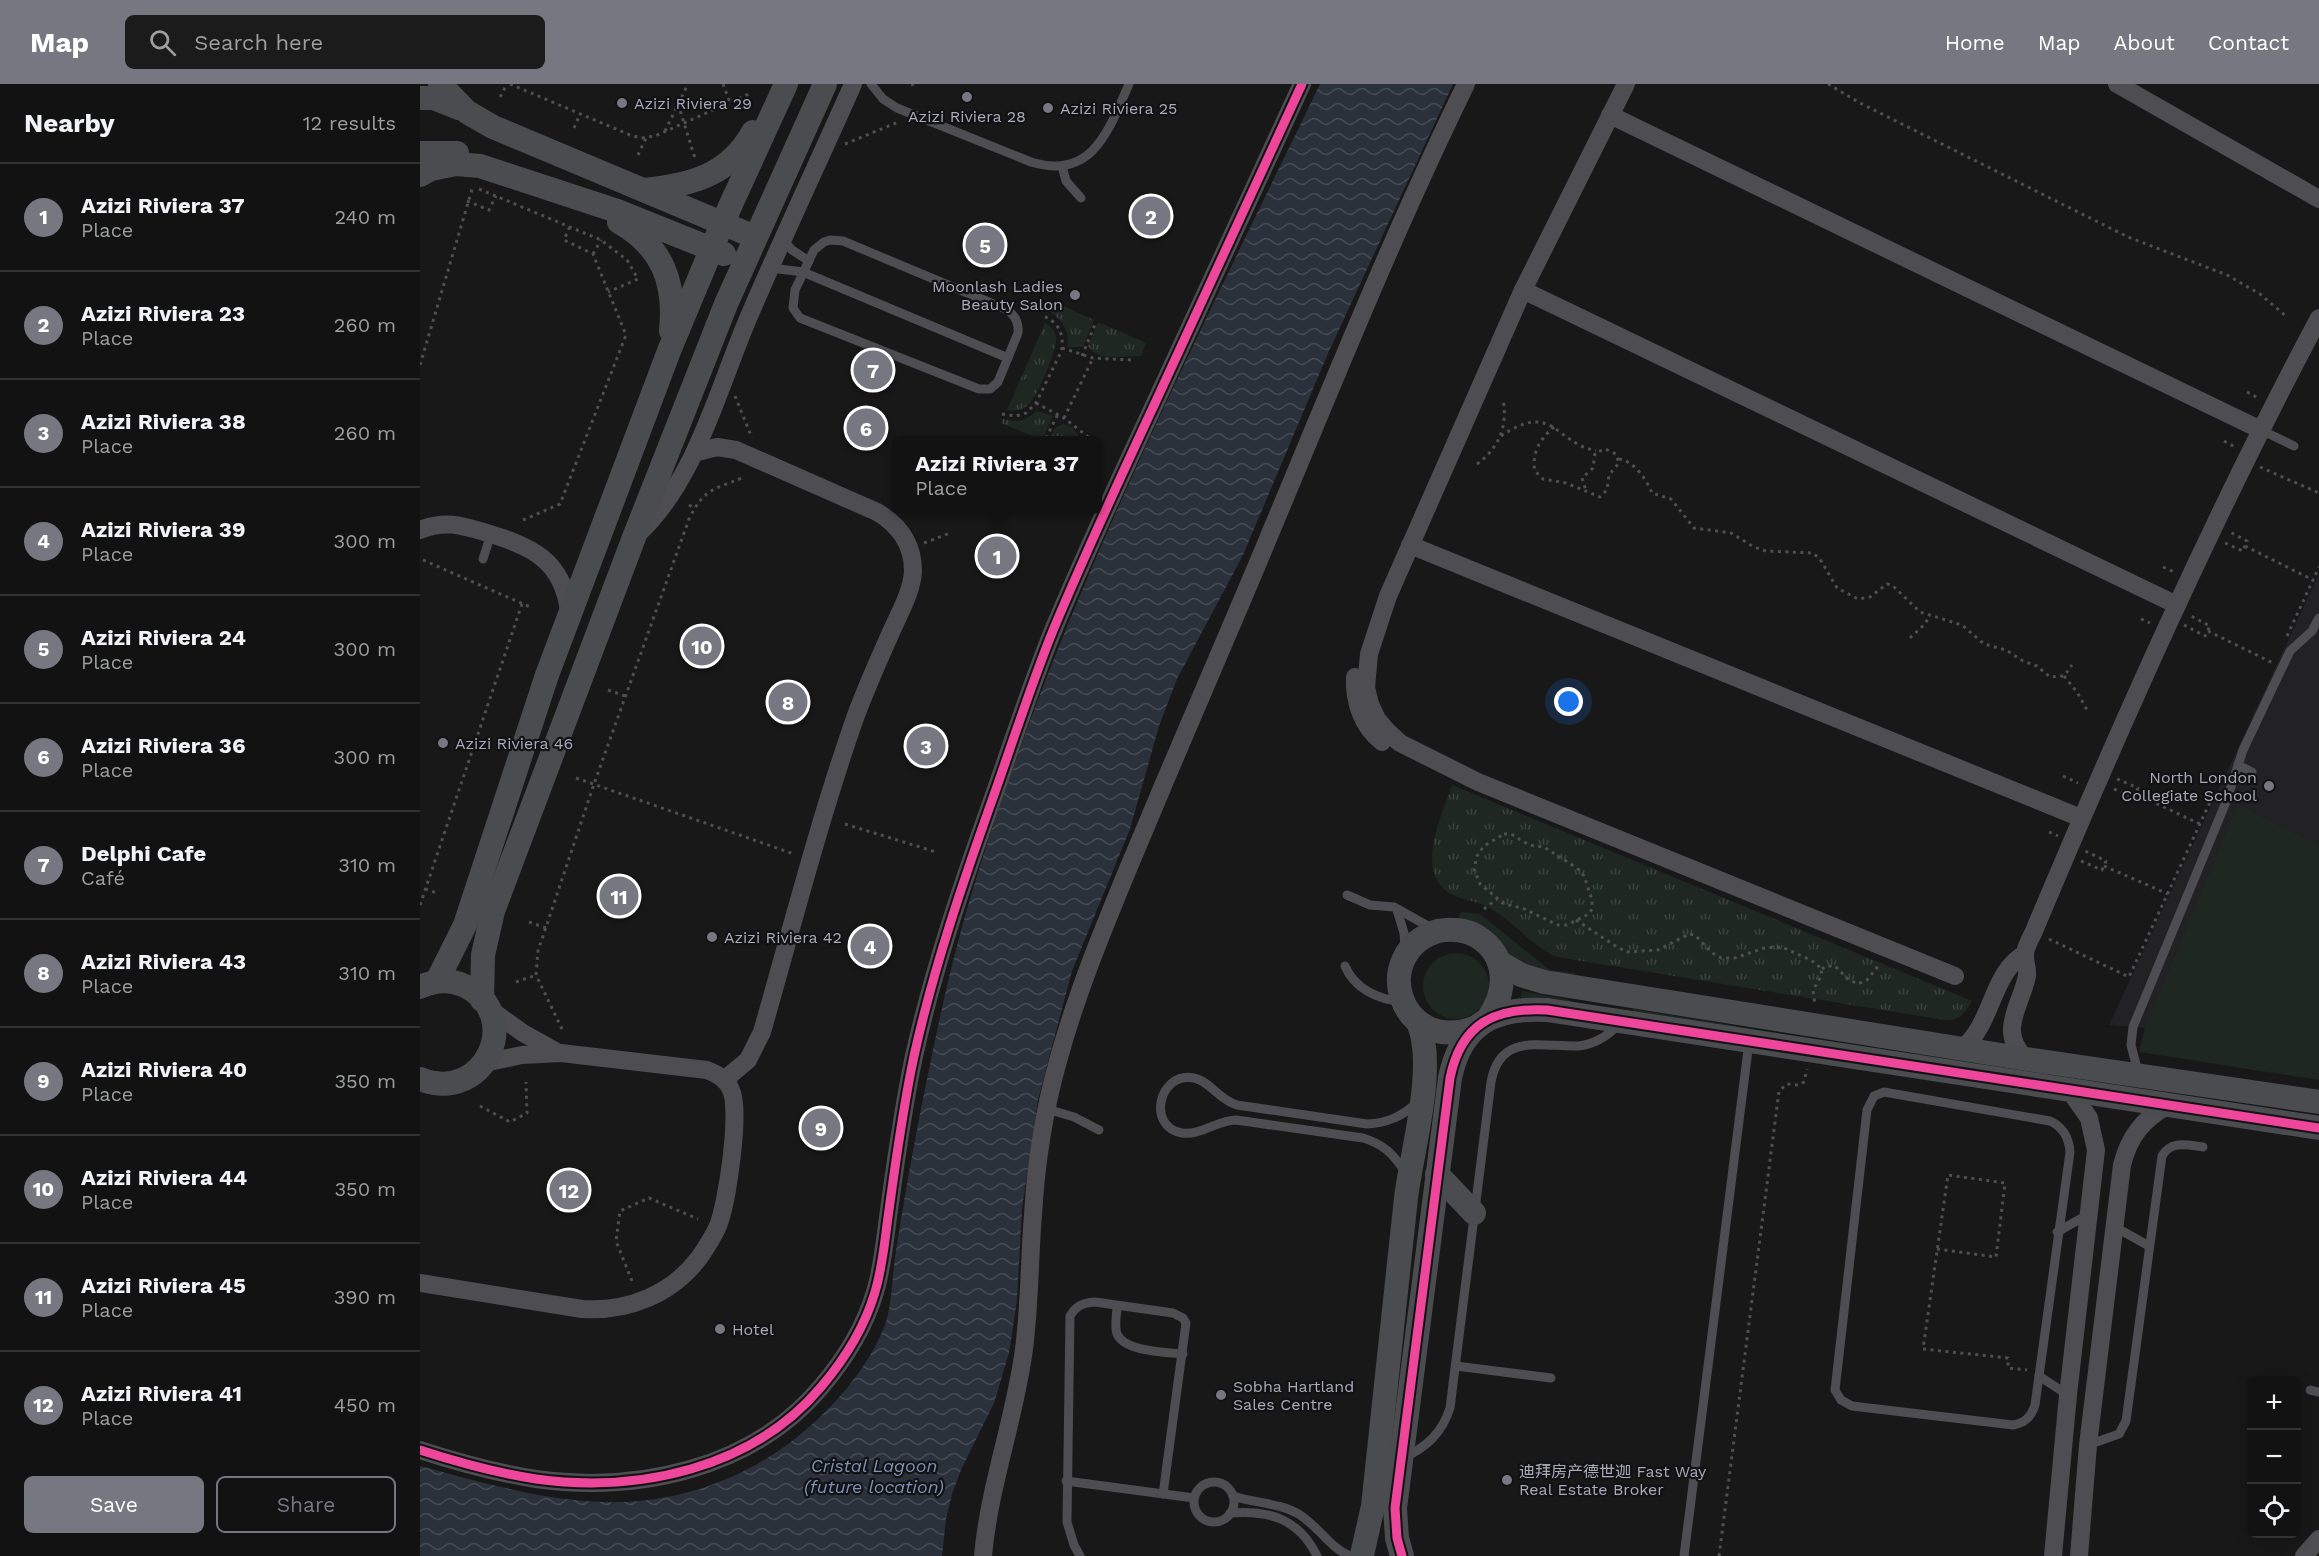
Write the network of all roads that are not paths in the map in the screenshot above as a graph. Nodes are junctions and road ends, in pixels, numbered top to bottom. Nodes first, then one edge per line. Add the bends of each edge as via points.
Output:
1 (440, 84) edge
2 (825, 84) edge
3 (853, 84) edge
4 (871, 84) edge
5 (1129, 84) edge
6 (1302, 84) edge
7 (1466, 84) edge
8 (1626, 84) edge
9 (2117, 84) edge
10 (784, 88) edge
11 (420, 98) edge
12 (467, 112) junction
13 (1610, 115) junction
14 (420, 153) edge
15 (1062, 166) junction
16 (420, 175) edge
17 (528, 181) junction
18 (642, 190) junction
19 (1081, 198) dead end
20 (582, 199) junction
21 (2319, 199) edge
22 (722, 224) junction
23 (755, 237) junction
24 (783, 240) junction
25 (711, 249) junction
26 (809, 261) junction
27 (744, 263) junction
28 (771, 268) junction
29 (803, 272) junction
30 (1523, 290) junction
31 (2316, 331) edge
32 (669, 351) junction
33 (1008, 358) junction
34 (2261, 430) junction
35 (2294, 446) dead end
36 (694, 453) junction
37 (420, 530) edge
38 (491, 534) junction
39 (633, 540) junction
40 (1410, 545) junction
41 (483, 559) dead end
42 (2174, 611) junction
43 (569, 612) junction
44 (2319, 618) edge
45 (2238, 765) junction
46 (2252, 772) dead end
47 (2081, 818) junction
48 (1347, 895) dead end
49 (1397, 910) junction
50 (1439, 931) junction
51 (2025, 954) junction
52 (1405, 957) junction
53 (1499, 962) junction
54 (1345, 966) dead end
55 (1956, 976) dead end
56 (429, 984) edge
57 (1403, 1001) junction
58 (485, 1004) junction
59 (1621, 1021) junction
60 (1418, 1022) junction
61 (1481, 1023) junction
62 (1749, 1040) junction
63 (1963, 1048) junction
64 (561, 1053) junction
65 (2026, 1059) junction
66 (484, 1063) junction
67 (2139, 1075) junction
68 (420, 1079) edge
69 (724, 1080) junction
70 (2070, 1091) junction
71 (1421, 1099) junction
72 (2319, 1102) edge
73 (2167, 1106) junction
74 (1047, 1109) junction
75 (2319, 1128) edge
76 (1099, 1130) dead end
77 (2203, 1147) dead end
78 (1437, 1174) junction
79 (1409, 1178) junction
80 (1474, 1213) junction
81 (2089, 1214) junction
82 (2115, 1227) junction
83 (2057, 1232) junction
84 (2149, 1246) junction
85 (420, 1283) edge
86 (1117, 1306) junction
87 (1183, 1354) junction
88 (1456, 1366) junction
89 (2039, 1373) junction
90 (1551, 1378) dead end
91 (2068, 1395) junction
92 (2088, 1445) junction
93 (420, 1450) edge
94 (1401, 1459) junction
95 (1066, 1481) junction
96 (1163, 1494) junction
97 (1233, 1496) junction
98 (1194, 1498) junction
99 (1230, 1513) junction
100 (2319, 1539) edge
101 (983, 1556) edge
102 (1080, 1556) edge
103 (1317, 1556) edge
104 (1350, 1556) edge
105 (1361, 1556) edge
106 (1387, 1556) edge
107 (1402, 1556) edge
108 (1684, 1556) edge
109 (2053, 1556) edge
110 (2079, 1556) edge
111 (2304, 1556) edge

1 - 12 street
2 - 23 street
3 - 24 street
4 - 15 lane via 897,108 1031,162
5 - 15 lane via 1099,146 1082,159
6 - 93 street via 1054,630 995,792 931,986 900,1130 876,1292 853,1343 820,1389 780,1427 732,1456 697,1469 655,1477 572,1482 493,1470
7 - 74 street via 1373,287 1098,941 1068,1024
8 - 13 street
9 - 21 street
10 - 18 street via 743,147 724,166 688,184
10 - 22 street
11 - 12 street via 434,98
12 - 18 street via 493,127
13 - 30 street
13 - 34 street
14 - 17 street via 482,157 506,166
15 - 19 lane via 1066,181
16 - 17 street via 443,166 468,164
17 - 20 street
18 - 22 street
20 - 25 street
20 - 32 street via 641,237 657,256 672,295
22 - 23 street
22 - 25 street
23 - 27 street
24 - 26 lane
24 - 28 street
25 - 27 street
25 - 32 street
26 - 29 lane
26 - 33 lane via 824,242 843,242 1009,311 1019,327
27 - 39 street
28 - 29 lane
28 - 36 street
29 - 33 lane
29 - 33 lane via 792,302 796,313 810,323 979,389 990,389 998,382
30 - 40 street
30 - 42 street
31 - 34 street
32 - 43 street
34 - 35 lane
34 - 42 street
36 - 39 street via 669,500
36 - 69 street via 717,447 744,452 888,518 904,537 913,572 842,755 762,1032 748,1060
37 - 38 street via 453,524
38 - 41 lane
38 - 43 street via 522,544 546,560 560,579
39 - 58 street via 493,911 483,955
40 - 47 street
40 - 55 street via 1368,654 1366,688 1383,726 1400,743 1478,782
42 - 47 street
43 - 56 street via 465,925
44 - 45 lane via 2287,658
45 - 46 lane
45 - 67 lane via 2133,1027 2131,1045
47 - 51 street
48 - 49 lane
49 - 50 lane
49 - 52 lane via 1404,933
50 - 52 street via 1413,945
50 - 53 street via 1461,930 1477,937 1491,948
51 - 63 street via 2009,967 1980,1029
51 - 65 street via 2028,970 2012,1027 2016,1046
52 - 57 street via 1399,976
53 - 61 street via 1502,992 1497,1005
53 - 63 street via 1544,982
54 - 57 lane via 1353,980 1370,994 1385,1001
56 - 58 street via 457,983
57 - 60 street
58 - 64 street via 523,1033
58 - 66 street via 492,1017 494,1036
59 - 61 street via 1532,1009 1517,1010
59 - 62 street
59 - 80 lane via 1593,1043 1521,1045 1500,1059 1491,1082
60 - 61 street via 1445,1034 1460,1033
60 - 71 street via 1425,1057
61 - 78 street via 1461,1046 1452,1067
62 - 70 street
62 - 108 lane
63 - 65 street
64 - 66 street via 522,1055
64 - 69 street via 707,1070
65 - 67 street
66 - 68 street via 459,1082 438,1084
67 - 72 street
69 - 85 street via 735,1105 722,1213 699,1258 662,1291 632,1305 597,1310 543,1305
70 - 73 street
70 - 81 street via 2089,1118 2095,1139
71 - 79 street
71 - 79 lane via 1398,1117 1367,1124 1237,1105 1220,1097 1201,1080 1187,1078 1172,1083 1160,1103 1165,1123 1184,1133 1236,1120 1373,1141 1390,1152
73 - 75 street
73 - 82 street via 2146,1120 2130,1140 2122,1165
74 - 76 lane
74 - 101 street via 1036,1181 1023,1355 990,1501
77 - 84 lane via 2173,1145 2162,1156
78 - 80 street
78 - 94 street
79 - 105 street via 1373,1506
80 - 88 lane
81 - 83 lane
81 - 91 street
82 - 84 lane
82 - 92 street
83 - 89 lane
83 - 89 lane via 2070,1152 2065,1133 2055,1124 1884,1092 1871,1100 1835,1383 1838,1395 1852,1406 2013,1425 2028,1419 2033,1412
84 - 92 lane via 2125,1426 2119,1434
86 - 87 lane via 1116,1328 1126,1344
86 - 87 lane via 1178,1315 1187,1329
86 - 95 lane via 1084,1302 1070,1316
87 - 96 lane
88 - 90 lane
88 - 94 lane via 1453,1396 1444,1424 1420,1450
89 - 91 lane
91 - 109 street
92 - 110 street
94 - 107 street via 1395,1508
95 - 96 lane
95 - 102 lane via 1067,1522
96 - 98 lane
97 - 98 lane via 1226,1486 1216,1482 1204,1484
97 - 99 lane
97 - 104 lane via 1300,1515 1333,1547
98 - 99 lane via 1196,1511 1206,1520 1219,1521
99 - 103 lane via 1252,1513 1290,1522 1305,1536
100 - 111 street
105 - 106 street

